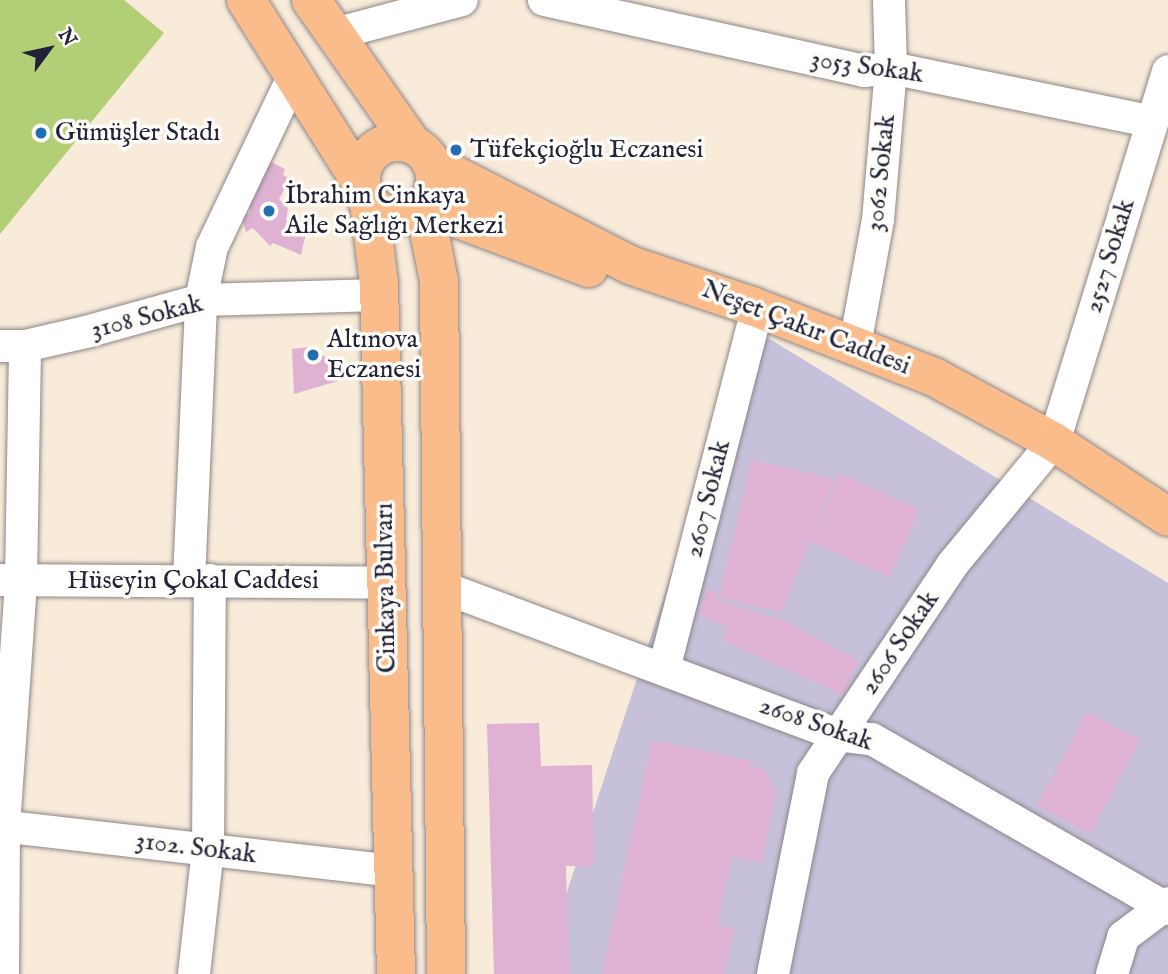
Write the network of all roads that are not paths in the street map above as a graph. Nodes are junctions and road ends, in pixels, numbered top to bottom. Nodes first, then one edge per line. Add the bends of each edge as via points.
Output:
1 (246, 0) edge
2 (311, 0) edge
3 (459, 0) edge
4 (544, 0) edge
5 (889, 0) edge
6 (338, 33) junction
7 (891, 68) junction
8 (1168, 71) edge
9 (295, 73) junction
10 (1150, 121) junction
11 (422, 154) junction
12 (364, 192) junction
13 (424, 206) junction
14 (380, 296) junction
15 (201, 300) junction
16 (752, 328) junction
17 (855, 345) junction
18 (13, 346) edge
19 (1048, 449) junction
20 (1168, 517) edge
21 (1168, 540) edge
22 (11, 580) edge
23 (200, 580) junction
24 (386, 583) junction
25 (442, 587) junction
26 (664, 669) junction
27 (837, 735) junction
28 (2, 826) edge
29 (208, 850) junction
30 (392, 871) junction
31 (1167, 906) edge
32 (3, 974) edge
33 (194, 974) edge
34 (396, 974) edge
35 (446, 974) edge
36 (773, 974) edge
37 (1112, 974) edge

1 - 9 main road, Cinkaya Bulvarı
2 - 6 main road
3 - 6 street
4 - 7 street, 3053 Sokak via 864,71
5 - 7 street, 3062 Sokak
6 - 11 main road
7 - 10 street, 3053 Sokak
7 - 17 street, 3062 Sokak via 878,220
8 - 10 street, 2527 Sokak
9 - 12 main road, Cinkaya Bulvarı
9 - 15 street via 212,247
10 - 19 street, 2527 Sokak
11 - 12 main road via 401,142 377,148 368,157
11 - 13 main road via 435,186
11 - 17 main road, Neşet Çakır Caddesi via 630,265
12 - 13 main road via 396,217
12 - 14 main road, Cinkaya Bulvarı
13 - 16 main road, Neşet Çakır Caddesi
13 - 25 main road via 439,281
14 - 15 street, 3108 Sokak
14 - 24 main road, Cinkaya Bulvarı
15 - 18 street, 3108 Sokak
15 - 23 street
16 - 19 main road, Neşet Çakır Caddesi via 903,383
16 - 26 street, 2607 Sokak
17 - 19 main road, Neşet Çakır Caddesi via 934,377
18 - 22 street
19 - 20 main road, Neşet Çakır Caddesi
19 - 21 main road, Neşet Çakır Caddesi
19 - 27 street, 2606 Sokak via 952,565
22 - 23 street, Hüseyin Çokal Caddesi
22 - 28 street
23 - 24 street, Hüseyin Çokal Caddesi
23 - 29 street
24 - 30 main road, Cinkaya Bulvarı
25 - 26 street, 2608 Sokak
25 - 35 main road
26 - 27 street, 2608 Sokak
27 - 31 street, 2608 Sokak via 872,739
27 - 36 street, 2606 Sokak via 813,773
28 - 29 street, 3102. Sokak
28 - 32 street
29 - 30 street, 3102. Sokak
29 - 33 street
30 - 34 main road, Cinkaya Bulvarı
31 - 37 street via 1123,937

